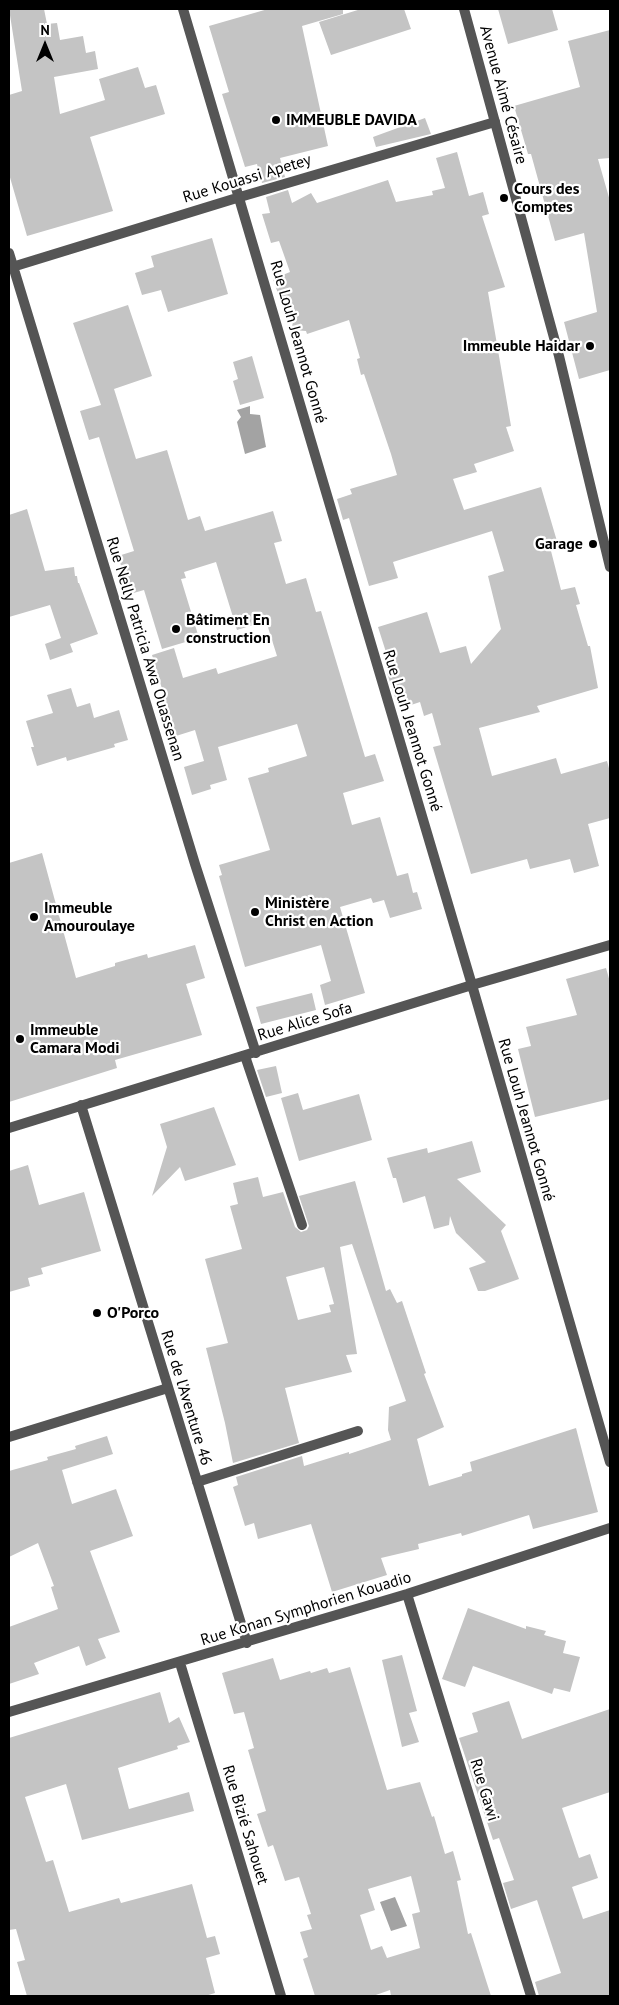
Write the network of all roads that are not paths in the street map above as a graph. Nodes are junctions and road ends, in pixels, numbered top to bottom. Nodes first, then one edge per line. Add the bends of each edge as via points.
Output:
1 (183, 9) edge
2 (464, 9) edge
3 (495, 122) junction
4 (240, 197) junction
5 (9, 253) edge
6 (11, 267) edge
7 (610, 563) edge
8 (610, 945) edge
9 (472, 985) junction
10 (256, 1053) junction
11 (245, 1056) junction
12 (81, 1105) junction
13 (9, 1128) edge
14 (302, 1225) dead end
15 (168, 1388) junction
16 (358, 1431) dead end
17 (9, 1437) edge
18 (610, 1462) edge
19 (197, 1482) junction
20 (610, 1528) edge
21 (407, 1594) junction
22 (247, 1642) junction
23 (180, 1663) junction
24 (9, 1712) edge
25 (281, 1996) edge
26 (530, 1996) edge

1 - 4 street, Rue Louh Jeannot Gonné
2 - 3 street, Avenue Aimé Césaire
3 - 4 street, Rue Kouassi Apetey
3 - 7 street, Avenue Aimé Césaire via 559,356
4 - 6 street, Rue Kouassi Apetey
4 - 9 street, Rue Louh Jeannot Gonné
5 - 6 street, Rue Nelly Patricia Awa Ouassenan
6 - 10 street, Rue Nelly Patricia Awa Ouassenan via 194,864
8 - 9 street, Rue Alice Sofa
9 - 10 street, Rue Alice Sofa
9 - 18 street, Rue Louh Jeannot Gonné
10 - 11 street, Rue Alice Sofa
11 - 12 street, Rue Alice Sofa
11 - 14 street
12 - 13 street, Rue Alice Sofa
12 - 15 street, Rue de l'Aventure 46
15 - 17 street
15 - 19 street, Rue de l'Aventure 46
16 - 19 street
19 - 22 street, Rue de l'Aventure 46
20 - 21 street, Rue Konan Symphorien Kouadio
21 - 22 street, Rue Konan Symphorien Kouadio
21 - 26 street, Rue Gawi
22 - 23 street, Rue Konan Symphorien Kouadio
23 - 24 street, Rue Konan Symphorien Kouadio
23 - 25 street, Rue Bizié Sahouet

